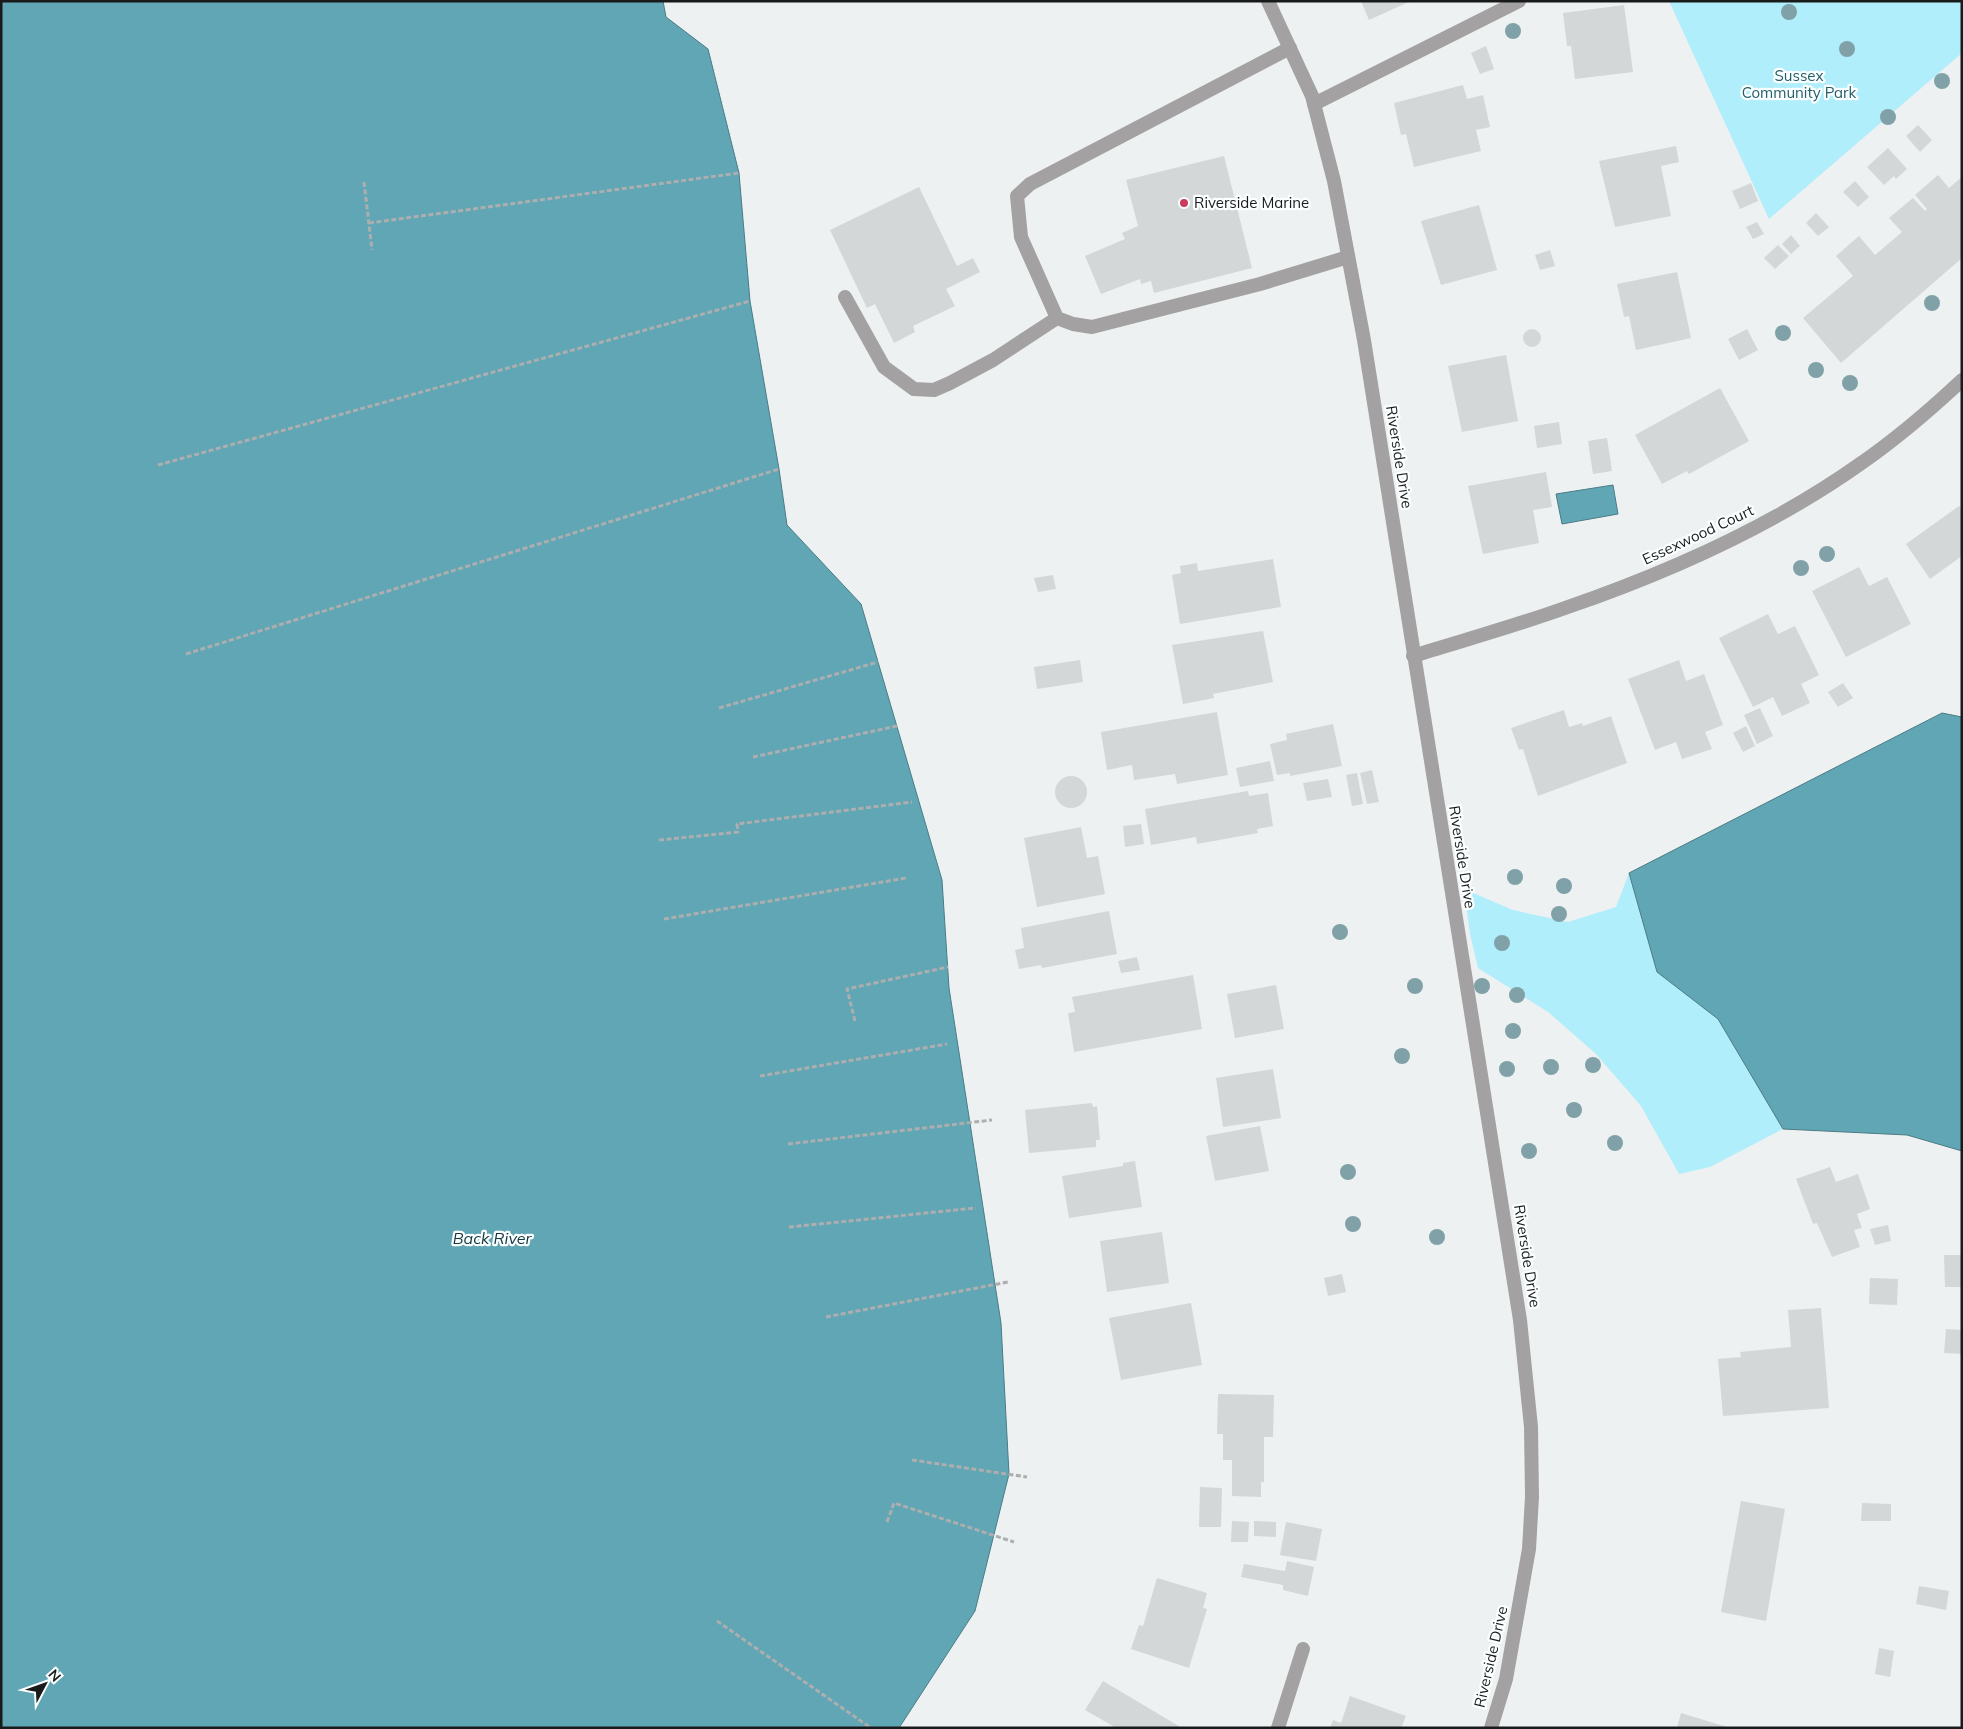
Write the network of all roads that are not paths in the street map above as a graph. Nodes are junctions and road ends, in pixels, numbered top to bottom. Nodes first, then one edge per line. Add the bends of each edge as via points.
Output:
1 (1268, 1) edge
2 (1519, 1) edge
3 (1290, 48) junction
4 (1314, 104) junction
5 (1348, 257) junction
6 (845, 297) dead end
7 (1057, 318) junction
8 (1962, 380) edge
9 (1413, 656) junction
10 (1303, 1649) dead end
11 (1278, 1728) edge
12 (1491, 1728) edge

1 - 3 street, Riverside Drive
2 - 4 street
3 - 4 street, Riverside Drive
3 - 7 street via 1030,184 1018,196 1021,236
4 - 5 street, Riverside Drive via 1334,181
5 - 7 street via 1260,284 1092,327
5 - 9 street, Riverside Drive
6 - 7 street via 884,367 914,389 934,390 950,383 993,360
8 - 9 street, Essexwood Court via 1860,464 1764,523 1682,562 1565,608
9 - 12 street, Riverside Drive via 1519,1312 1531,1427 1529,1549 1506,1679
10 - 11 street

